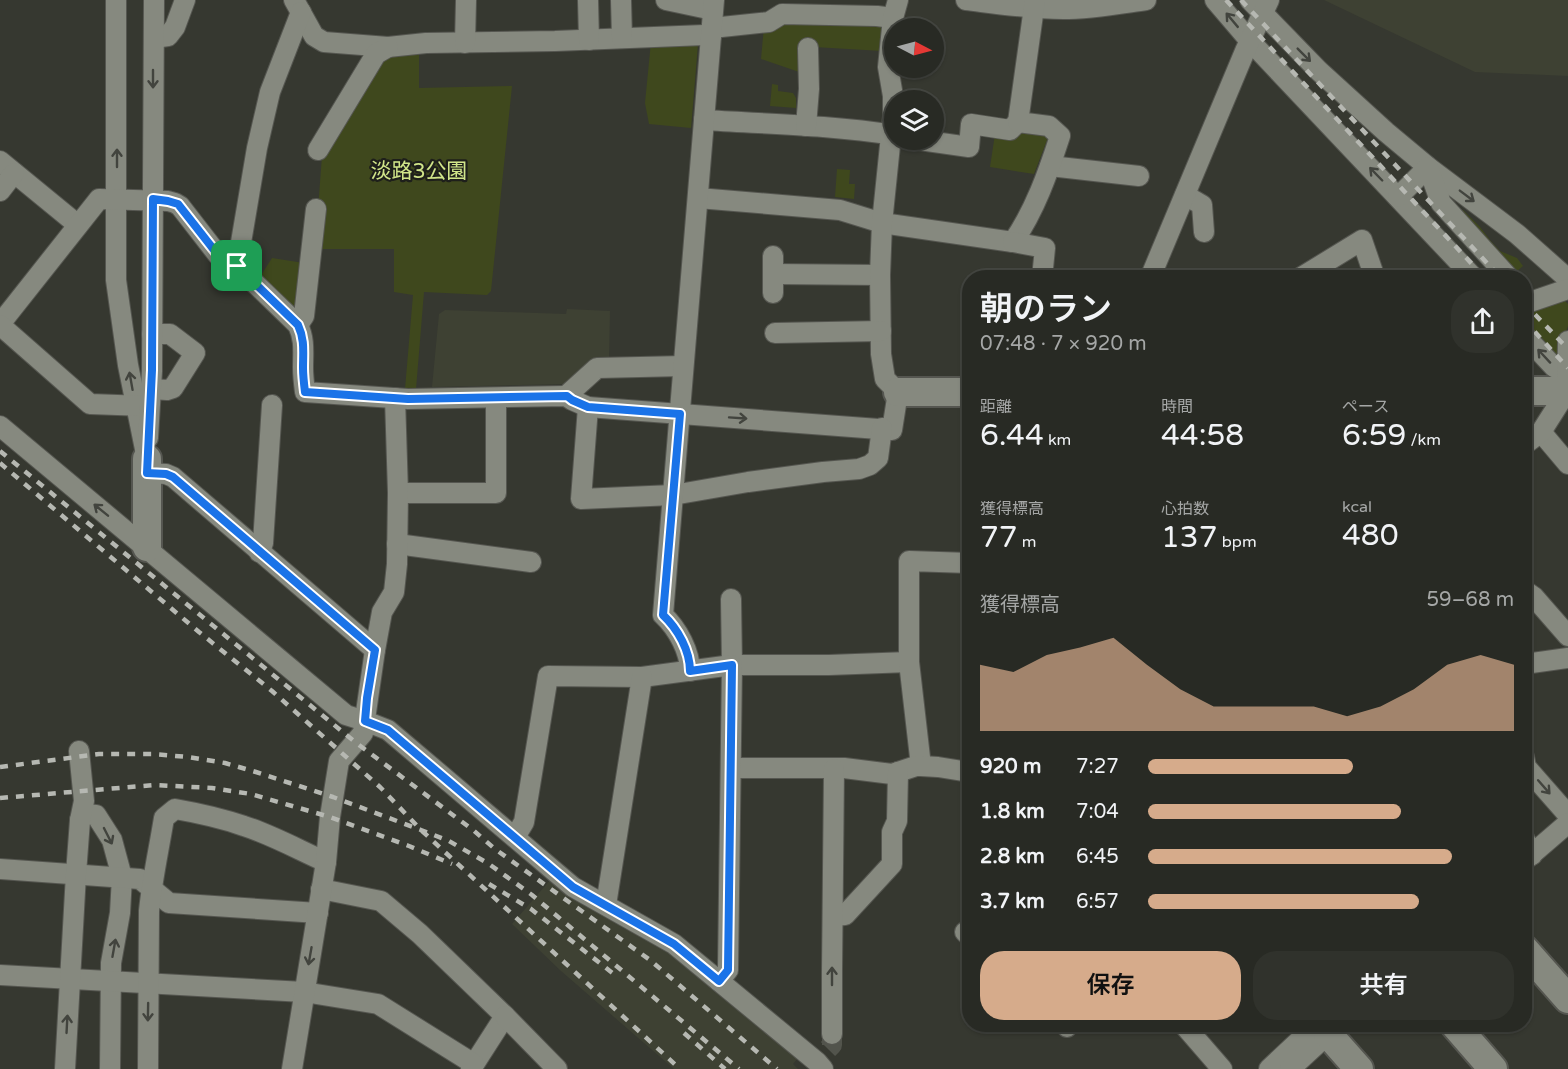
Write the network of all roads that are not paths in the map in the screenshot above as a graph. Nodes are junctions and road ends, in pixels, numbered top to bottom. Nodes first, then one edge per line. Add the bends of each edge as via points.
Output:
1 (116, 0) edge
2 (154, 0) edge
3 (185, 0) edge
4 (466, 0) edge
5 (588, 0) edge
6 (621, 0) edge
7 (666, 0) edge
8 (966, 0) edge
9 (1146, 0) edge
10 (1215, 0) edge
11 (1098, 3) edge
12 (1034, 4) edge
13 (1260, 5) edge
14 (297, 6) edge
15 (896, 9) edge
16 (713, 18) edge
17 (154, 38) junction
18 (622, 38) junction
19 (589, 40) junction
20 (1250, 41) junction
21 (465, 43) junction
22 (388, 47) junction
23 (808, 48) dead end
24 (892, 90) edge
25 (704, 120) junction
26 (1018, 122) junction
27 (806, 126) junction
28 (884, 133) edge
29 (944, 143) edge
30 (318, 150) dead end
31 (890, 150) edge
32 (1050, 165) junction
33 (7, 167) edge
34 (1428, 167) junction
35 (1139, 176) dead end
36 (0, 191) edge
37 (1185, 195) junction
38 (1398, 197) junction
39 (698, 198) junction
40 (116, 199) junction
41 (153, 199) junction
42 (316, 209) dead end
43 (882, 223) junction
44 (78, 225) junction
45 (1204, 232) dead end
46 (1012, 242) junction
47 (237, 266) junction
48 (1043, 268) dead end
49 (1153, 270) edge
50 (1313, 270) edge
51 (1372, 270) edge
52 (1466, 270) edge
53 (1502, 270) edge
54 (773, 274) dead end
55 (880, 275) junction
56 (1568, 279) edge
57 (1568, 289) edge
58 (1532, 298) edge
59 (0, 325) edge
60 (298, 325) junction
61 (881, 331) junction
62 (775, 333) dead end
63 (152, 334) junction
64 (1568, 341) edge
65 (1532, 343) edge
66 (683, 366) junction
67 (1567, 386) edge
68 (1532, 390) edge
69 (898, 392) junction
70 (962, 392) edge
71 (567, 396) junction
72 (395, 398) junction
73 (496, 398) junction
74 (146, 401) junction
75 (272, 405) dead end
76 (588, 407) junction
77 (680, 414) junction
78 (0, 426) edge
79 (882, 428) junction
80 (1541, 432) junction
81 (1532, 439) edge
82 (1568, 464) edge
83 (147, 466) junction
84 (398, 493) junction
85 (673, 495) junction
86 (397, 544) junction
87 (147, 547) junction
88 (259, 552) junction
89 (531, 562) dead end
90 (962, 563) edge
91 (1532, 596) edge
92 (731, 599) dead end
93 (1568, 636) edge
94 (375, 650) junction
95 (1568, 658) edge
96 (909, 662) junction
97 (1532, 663) edge
98 (732, 665) junction
99 (690, 671) junction
100 (642, 677) junction
101 (365, 721) junction
102 (79, 751) dead end
103 (921, 766) junction
104 (731, 768) junction
105 (834, 769) junction
106 (962, 771) edge
107 (898, 772) junction
108 (1532, 773) edge
109 (1568, 815) edge
110 (80, 820) junction
111 (1568, 823) edge
112 (515, 837) junction
113 (1532, 843) edge
114 (326, 862) junction
115 (0, 869) edge
116 (76, 874) junction
117 (122, 877) junction
118 (152, 888) junction
119 (321, 889) junction
120 (606, 905) junction
121 (149, 911) junction
122 (120, 913) junction
123 (318, 913) junction
124 (833, 916) junction
125 (1532, 958) edge
126 (0, 975) edge
127 (70, 979) junction
128 (111, 981) junction
129 (719, 981) junction
130 (148, 983) junction
131 (304, 993) junction
132 (1568, 999) edge
133 (505, 1016) junction
134 (1190, 1032) edge
135 (1313, 1032) edge
136 (1315, 1032) edge
137 (1322, 1032) edge
138 (1461, 1032) edge
139 (825, 1054) edge
140 (473, 1066) edge
141 (65, 1069) edge
142 (110, 1069) edge
143 (148, 1069) edge
144 (292, 1069) edge
145 (557, 1069) edge
146 (1222, 1069) edge
147 (1269, 1069) edge
148 (1290, 1069) edge
149 (1359, 1069) edge
150 (1493, 1069) edge

40 -> 1 street
2 - 17 street
3 - 17 street via 168,36
4 - 21 street
5 - 19 street
6 - 18 street
7 - 16 street
8 - 12 street
9 - 11 street
20 -> 10 street
11 - 12 street via 1065,9
12 - 26 street
13 - 20 street
13 -> 34 street via 1336,87
14 - 22 street via 315,36 324,42
14 - 47 street via 257,148
15 - 16 street via 877,16 782,14 769,21
15 - 24 street via 888,67
16 - 18 street via 704,35
16 - 25 street
17 -> 41 street
18 - 19 street
19 - 21 street
20 - 37 street
38 -> 20 street
21 - 22 street
22 - 30 street via 375,54
23 - 27 street
25 - 27 street
25 - 39 street
26 - 29 street via 1010,130 971,124 969,147
26 - 32 street via 1048,126 1060,136
27 - 28 street
31 - 43 street
32 - 35 street
32 - 46 street via 1033,209
33 - 36 street
33 - 44 street
34 - 38 street
34 - 53 street via 1442,203
34 -> 56 street via 1517,234
37 - 45 street via 1202,205
37 - 49 street
38 - 52 street
39 - 43 street via 840,210
39 - 66 street
40 - 41 street
40 - 44 street via 99,199
74 -> 40 street via 116,280
41 - 47 street via 178,204 218,255
41 - 63 street
42 - 60 street via 304,316
43 - 46 street
43 - 55 street
44 - 59 street
46 - 48 street via 1045,249
47 - 60 street
50 - 51 street via 1362,240
54 - 55 street
55 - 61 street
57 - 58 street
59 - 74 street via 90,404
60 - 72 street via 303,335 305,392
61 - 62 street
61 - 69 street via 885,379
63 - 74 street
63 - 74 street via 170,334 195,353 173,388
64 - 67 street
67 -> 65 street
66 - 71 street via 597,368
66 - 77 street
67 - 68 street
67 - 80 street
69 - 70 street
69 - 79 street via 892,430
71 - 73 street
71 - 76 street
72 - 73 street
72 - 84 street
73 - 84 street via 496,493
74 - 83 street
75 - 88 street via 263,543
76 - 77 street
76 - 85 street via 580,499
77 -> 79 street
77 - 85 street
87 -> 78 street
79 - 85 street via 878,458 859,469
80 - 81 street
80 - 82 street
83 - 87 street
83 - 88 street via 173,477
84 - 86 street
85 - 99 street via 663,615 672,623 690,658
86 - 89 street
86 - 94 street via 394,592 382,612
87 - 101 street via 346,715
88 - 94 street
90 - 96 street via 909,561
91 - 93 street
92 - 98 street
94 - 101 street
95 - 97 street
96 - 98 street
96 - 103 street
98 - 99 street
98 - 104 street
99 - 100 street
100 - 112 street via 548,675 524,822
100 - 120 street
101 - 112 street via 388,730
101 - 114 street via 363,733 339,761
102 - 110 street via 84,801
103 - 106 street
103 - 107 street
104 - 105 street
104 - 129 street via 728,970
105 - 107 street
105 - 124 street
107 - 124 street via 892,864 845,915
108 -> 109 street
110 - 116 street
110 -> 117 street via 84,814 96,815 112,840
111 - 113 street
112 - 120 street via 573,887
114 - 118 street via 244,826 175,809 164,818
114 - 119 street
115 - 116 street
116 - 117 street
116 - 127 street
117 - 118 street via 140,879
117 - 122 street
118 - 121 street
118 - 123 street via 169,903
119 - 123 street
119 - 133 street via 381,901
120 - 129 street via 674,944
121 - 122 street via 146,904 134,900 124,905
121 - 130 street
128 -> 122 street
123 -> 131 street
139 -> 124 street
125 - 132 street
126 - 127 street
127 - 128 street
141 -> 127 street
128 - 130 street
128 - 142 street
129 - 139 street
130 - 131 street
130 -> 143 street
131 - 140 street via 378,1004
131 - 144 street
133 - 140 street
133 - 145 street
134 - 146 street
135 - 147 street
136 - 148 street
137 - 149 street
138 - 150 street

